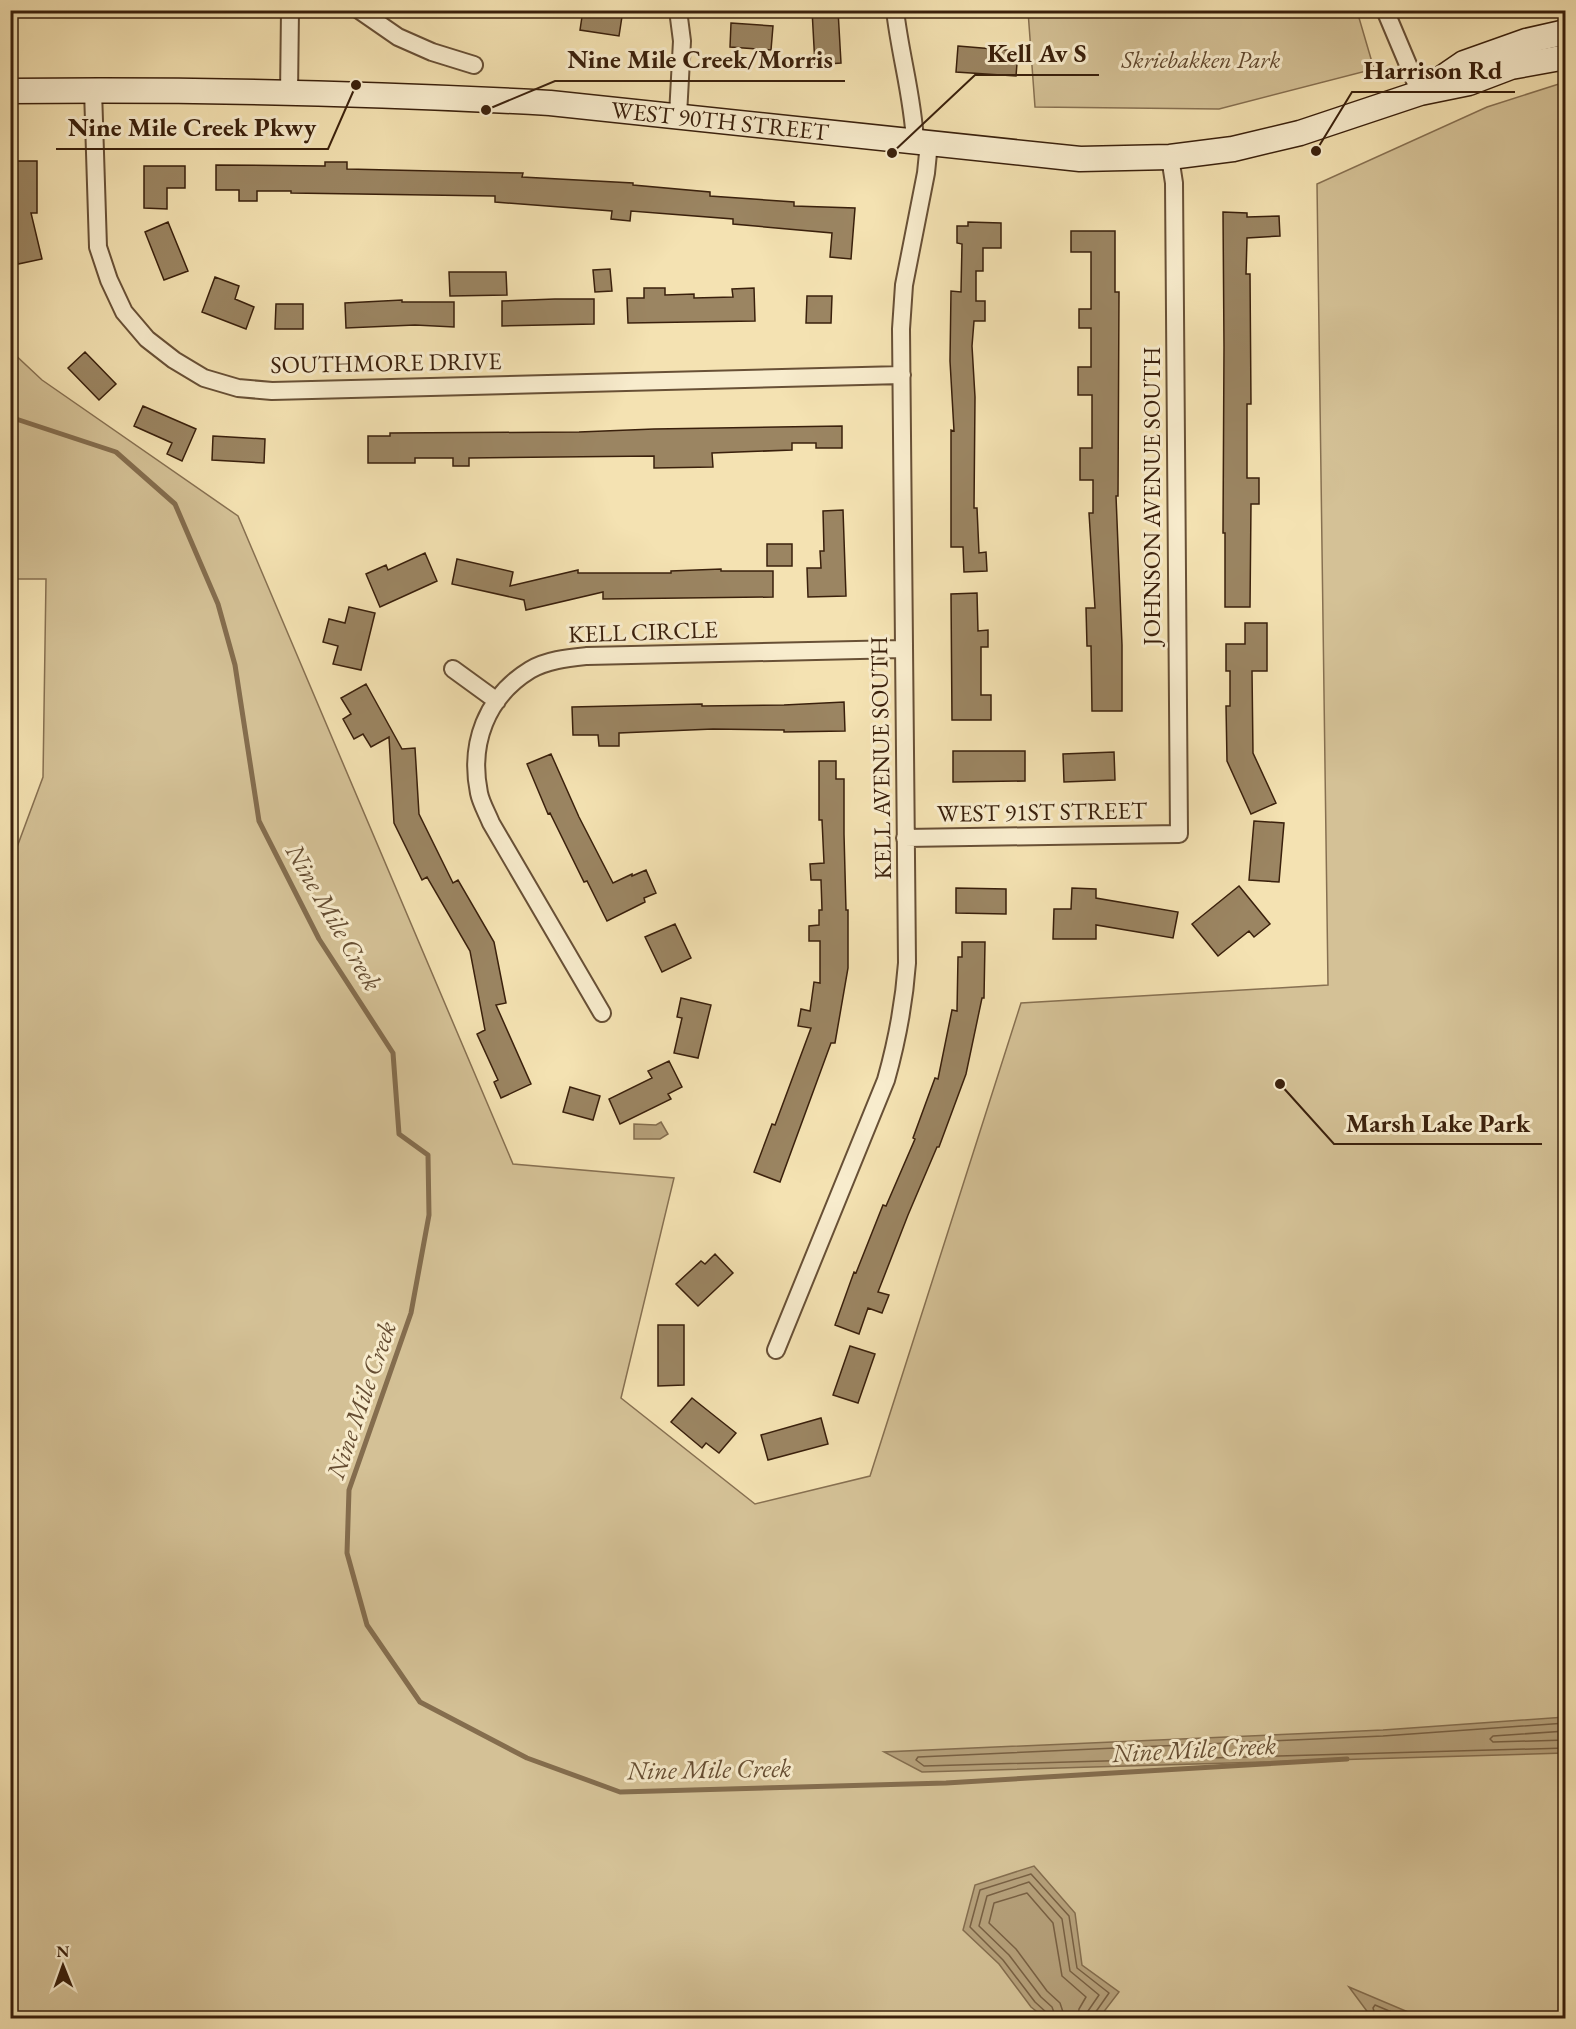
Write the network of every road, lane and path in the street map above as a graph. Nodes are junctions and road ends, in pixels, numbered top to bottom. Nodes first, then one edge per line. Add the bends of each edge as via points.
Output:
1 (290, 10) edge
2 (359, 10) edge
3 (678, 10) edge
4 (895, 10) edge
5 (1385, 10) edge
6 (1566, 32) edge
7 (1566, 57) edge
8 (474, 65) dead end
9 (93, 90) junction
10 (10, 91) edge
11 (1420, 93) junction
12 (289, 94) junction
13 (678, 116) junction
14 (922, 142) junction
15 (1170, 157) junction
16 (902, 375) junction
17 (903, 649) junction
18 (453, 669) dead end
19 (497, 701) junction
20 (1179, 834) joint
21 (905, 838) junction
22 (602, 1013) dead end
23 (776, 1350) dead end

1 - 12 street
2 - 8 street via 398,37
3 - 13 street via 682,41
4 - 14 street, KELL AVENUE SOUTH
5 - 11 street
6 - 11 street, WEST 90TH STREET via 1526,41 1464,63
7 - 11 street, WEST 90TH STREET
9 - 10 street, WEST 90TH STREET
9 - 12 street, WEST 90TH STREET
9 - 16 street, SOUTHMORE DRIVE via 98,247 109,280 124,312 147,339 204,378 238,388 272,391
11 - 15 street, WEST 90TH STREET via 1300,133 1233,149
12 - 13 street, WEST 90TH STREET via 466,98
13 - 14 street, WEST 90TH STREET
14 - 15 street, WEST 90TH STREET via 1080,159
14 - 16 street, KELL AVENUE SOUTH via 926,173 904,285
15 - 20 street, JOHNSON AVENUE SOUTH via 1174,183
16 - 17 street, KELL AVENUE SOUTH
17 - 19 street, KELL CIRCLE via 578,657 530,670
17 - 21 street, KELL AVENUE SOUTH
18 - 19 street
19 - 22 street, KELL CIRCLE via 489,710 478,738 475,767 479,796
20 - 21 street, WEST 91ST STREET
21 - 23 street, KELL AVENUE SOUTH via 907,963 897,1042 886,1080

